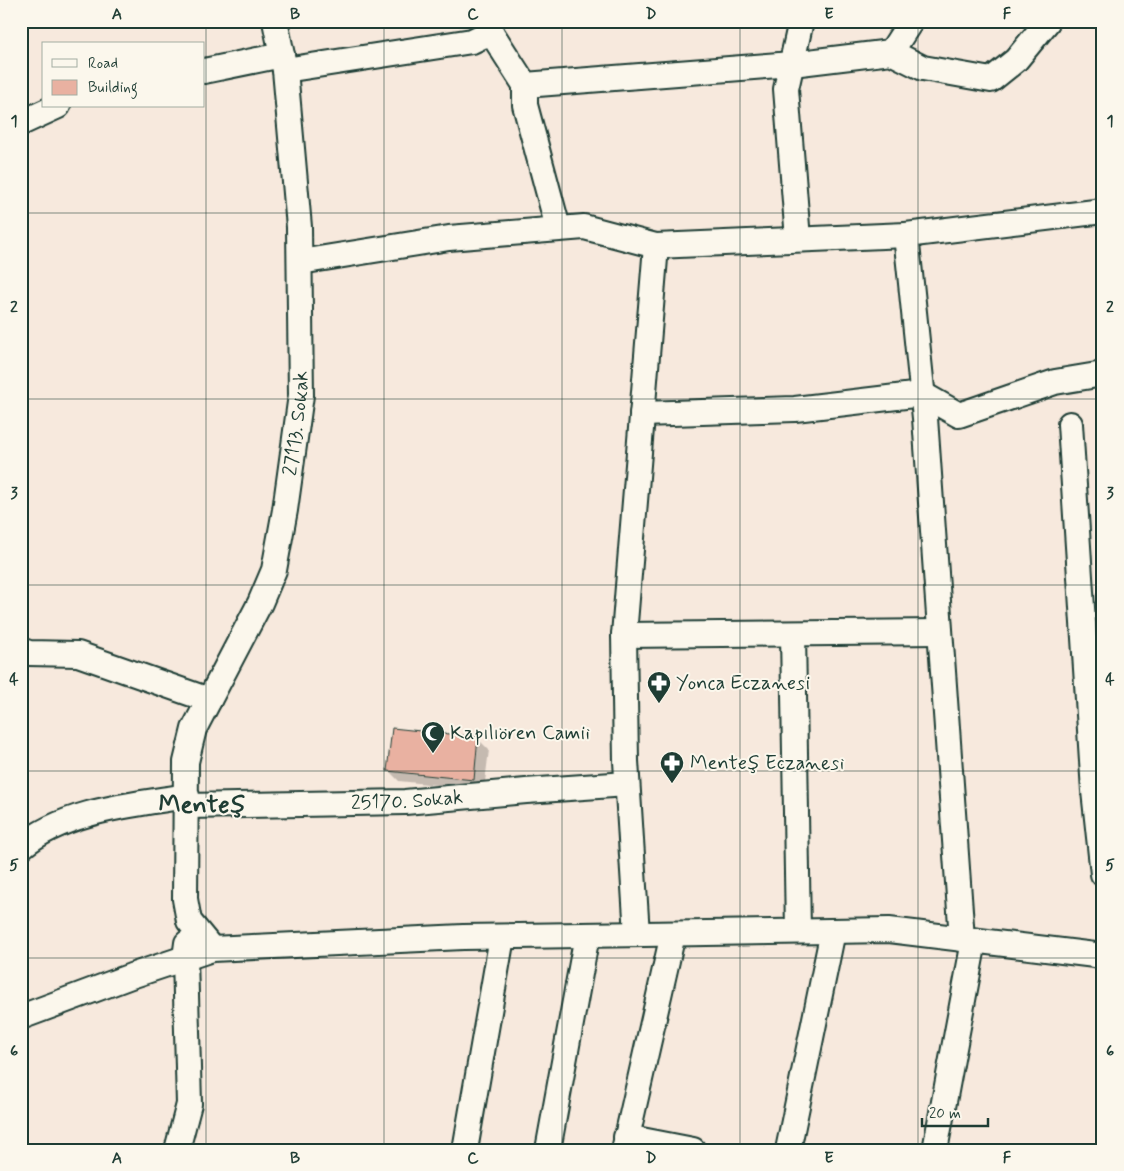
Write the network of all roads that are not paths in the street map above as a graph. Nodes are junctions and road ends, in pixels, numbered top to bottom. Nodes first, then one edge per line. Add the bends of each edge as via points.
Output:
1 (275, 21) edge
2 (801, 21) edge
3 (911, 21) edge
4 (1048, 21) edge
5 (490, 27) edge
6 (891, 52) junction
7 (283, 62) junction
8 (792, 64) junction
9 (205, 71) edge
10 (525, 85) junction
11 (54, 108) edge
12 (21, 123) edge
13 (1103, 211) edge
14 (558, 228) junction
15 (906, 235) junction
16 (798, 239) junction
17 (656, 246) junction
18 (300, 262) junction
19 (1103, 374) edge
20 (922, 394) junction
21 (642, 414) junction
22 (1070, 424) dead end
23 (940, 632) junction
24 (793, 634) junction
25 (624, 635) junction
26 (21, 650) edge
27 (209, 700) junction
28 (627, 784) junction
29 (187, 801) junction
30 (23, 843) edge
31 (1103, 874) edge
32 (189, 921) junction
33 (833, 931) junction
34 (798, 932) junction
35 (638, 934) junction
36 (672, 934) junction
37 (587, 935) junction
38 (502, 936) junction
39 (968, 940) junction
40 (212, 949) junction
41 (1103, 956) edge
42 (185, 958) junction
43 (21, 1017) edge
44 (625, 1143) edge
45 (177, 1150) edge
46 (465, 1150) edge
47 (548, 1150) edge
48 (693, 1150) edge
49 (788, 1150) edge
50 (935, 1150) edge

1 - 7 street, 27113. Sokak
2 - 8 street
3 - 6 street
4 - 6 street via 1016,60 991,80 923,68
5 - 7 street via 472,40
5 - 10 street
6 - 8 street
7 - 9 street
7 - 18 street, 27113. Sokak
8 - 10 street
8 - 16 street via 786,89
10 - 14 street via 525,105
11 - 12 street
13 - 15 street
14 - 17 street via 584,226
14 - 18 street via 449,238
15 - 16 street
15 - 20 street
16 - 17 street
17 - 21 street
18 - 27 street, 27113. Sokak via 301,395 274,570
19 - 20 street via 1055,382 958,414
20 - 21 street via 795,409
20 - 23 street
21 - 25 street
22 - 31 street via 1094,791
23 - 24 street
23 - 39 street
24 - 25 street
24 - 34 street
25 - 28 street
26 - 27 street via 78,654
27 - 29 street, 27113. Sokak via 194,729 186,762
28 - 29 street, 25170. Sokak via 404,802
28 - 35 street
29 - 30 street, 25170. Sokak via 115,808 63,822
29 - 32 street, 27113. Sokak via 184,861
32 - 40 street
32 - 42 street
33 - 34 street
33 - 39 street via 889,930
33 - 49 street
34 - 36 street
35 - 36 street
35 - 37 street
36 - 44 street
37 - 38 street
37 - 47 street
38 - 40 street
38 - 46 street
39 - 41 street
39 - 50 street
40 - 42 street
42 - 43 street
42 - 45 street via 188,1104
44 - 48 street

